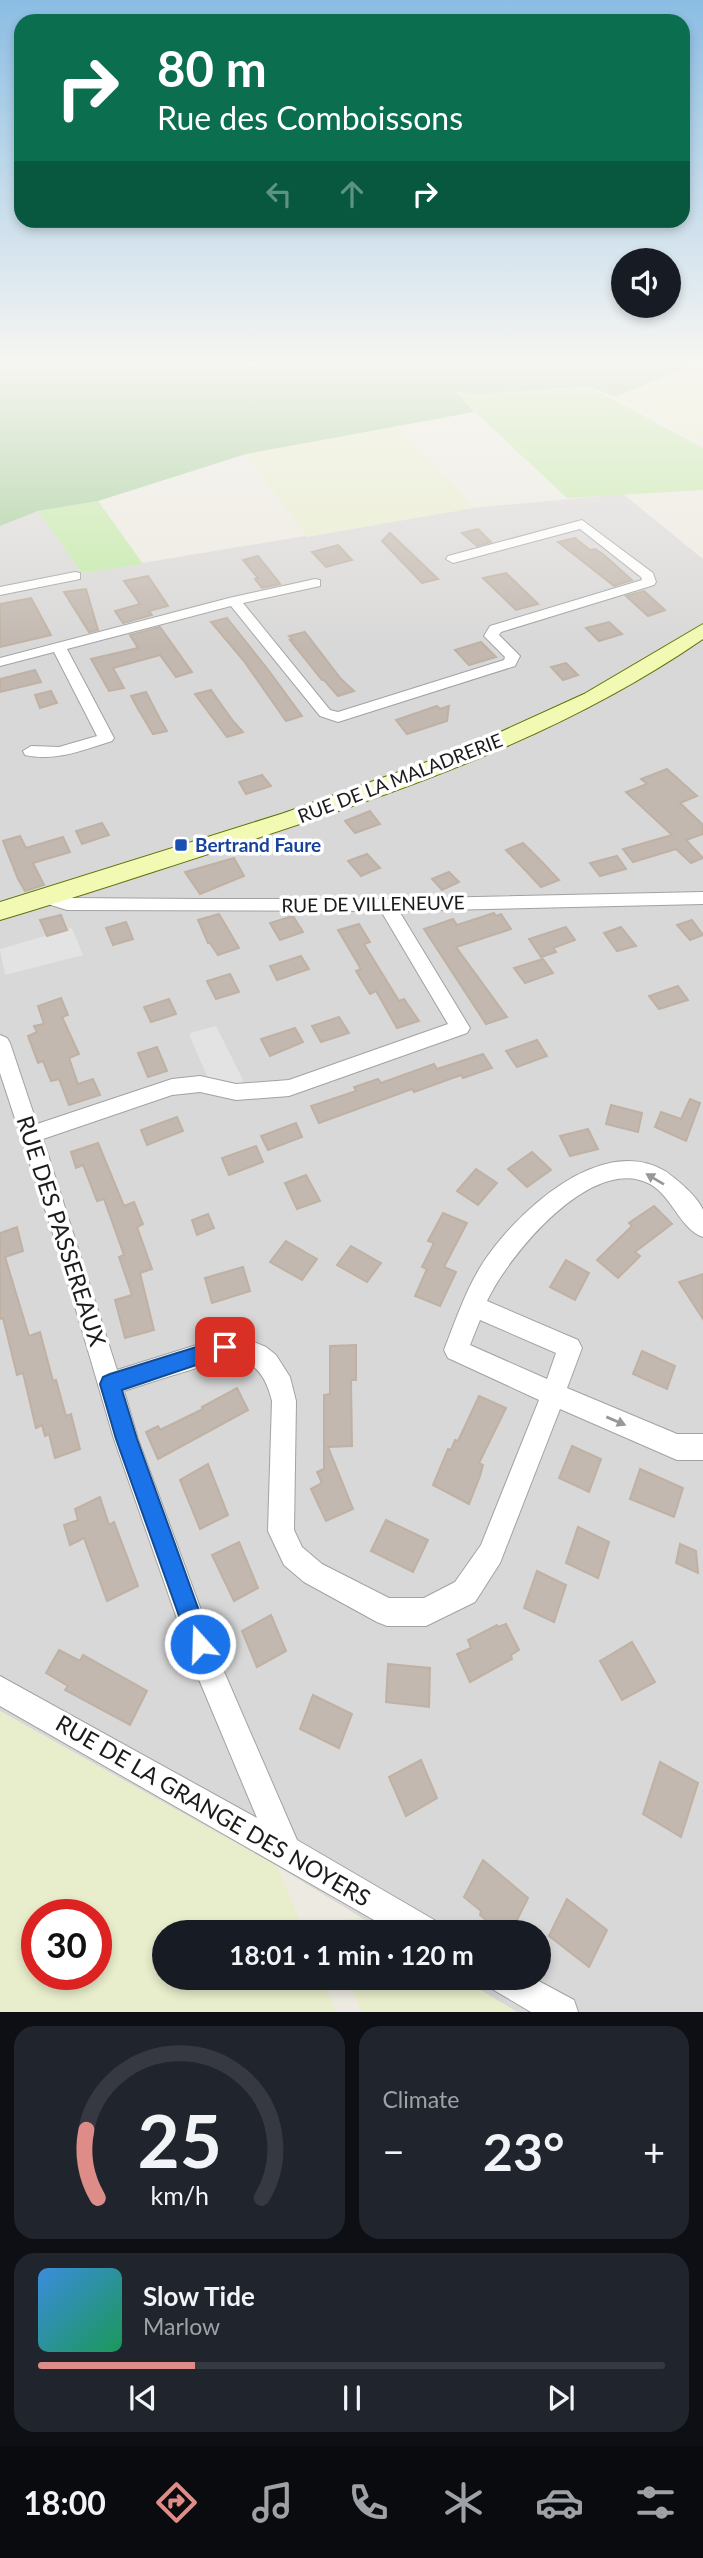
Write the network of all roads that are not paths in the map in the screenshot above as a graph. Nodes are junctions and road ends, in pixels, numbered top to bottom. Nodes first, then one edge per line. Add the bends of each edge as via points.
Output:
1 (453, 559) dead end
2 (75, 576) dead end
3 (315, 583) dead end
4 (0, 591) edge
5 (234, 601) junction
6 (703, 630) edge
7 (59, 648) junction
8 (0, 662) edge
9 (31, 751) dead end
10 (44, 897) junction
11 (703, 898) edge
12 (386, 905) junction
13 (0, 911) edge
14 (0, 1044) edge
15 (30, 1135) junction
16 (703, 1227) edge
17 (474, 1306) junction
18 (110, 1384) junction
19 (553, 1394) junction
20 (703, 1447) edge
21 (0, 1690) edge
22 (286, 1851) junction
23 (404, 1920) edge
24 (524, 1990) edge
25 (562, 2012) edge

1 - 5 street via 582,524 648,576 649,582 495,629 491,636 513,656 510,663 338,717 325,713
2 - 4 street
3 - 5 street
5 - 7 street
6 - 10 main road, RUE DE LA MALADRERIE via 606,692 461,758 309,814
7 - 8 street
7 - 9 street via 106,738 54,752
10 - 12 street, RUE DE VILLENEUVE via 67,904
10 - 13 main road, RUE DE LA MALADRERIE
11 - 12 street, RUE DE VILLENEUVE
12 - 15 street via 460,1028 289,1088 236,1092 200,1084 172,1087
14 - 15 street, RUE DES PASSEREAUX
15 - 18 street, RUE DES PASSEREAUX
16 -> 17 street via 656,1177 634,1169 593,1177 559,1199 515,1240 491,1271
17 - 19 street via 570,1348
17 - 19 street via 456,1350
18 - 19 street via 225,1347 244,1349 268,1363 278,1377 284,1401 281,1531 293,1556 313,1573 387,1612 426,1612 465,1592 491,1554
18 - 22 street, RUE DES PASSEREAUX via 209,1670
19 -> 20 street via 677,1447
21 - 22 street, RUE DE LA GRANGE DES NOYERS
22 - 23 street, RUE DE LA GRANGE DES NOYERS
24 - 25 street

